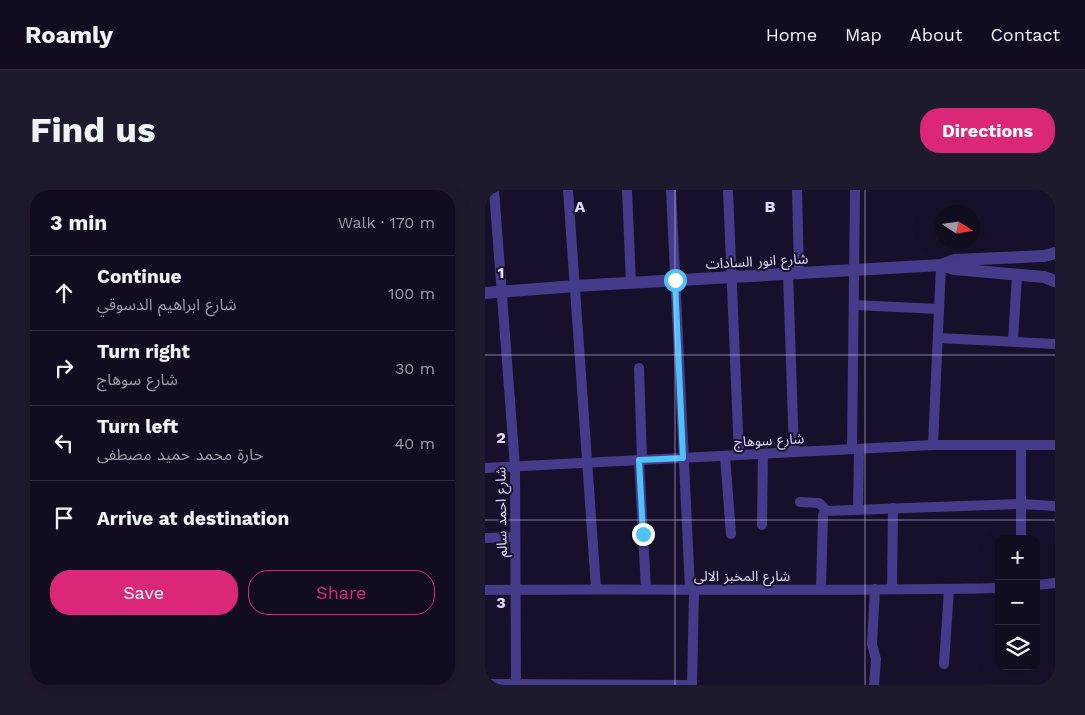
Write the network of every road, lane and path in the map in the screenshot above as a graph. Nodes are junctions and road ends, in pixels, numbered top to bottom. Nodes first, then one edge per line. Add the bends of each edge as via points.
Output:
1 (494, 190) edge
2 (569, 190) edge
3 (627, 190) edge
4 (671, 190) edge
5 (728, 190) edge
6 (797, 190) edge
7 (855, 190) edge
8 (1055, 253) edge
9 (941, 265) junction
10 (855, 270) junction
11 (793, 274) junction
12 (1017, 275) junction
13 (732, 277) junction
14 (675, 280) junction
15 (1055, 281) edge
16 (631, 283) junction
17 (575, 286) junction
18 (501, 292) junction
19 (485, 294) edge
20 (854, 306) junction
21 (939, 309) junction
22 (938, 338) junction
23 (1013, 341) junction
24 (1055, 344) edge
25 (639, 368) dead end
26 (933, 445) junction
27 (1021, 445) junction
28 (1055, 445) edge
29 (855, 449) junction
30 (793, 452) junction
31 (763, 454) junction
32 (739, 455) junction
33 (725, 456) junction
34 (683, 458) junction
35 (641, 460) junction
36 (588, 463) junction
37 (515, 466) junction
38 (485, 468) edge
39 (800, 502) dead end
40 (1021, 504) junction
41 (1055, 506) edge
42 (893, 508) junction
43 (858, 510) junction
44 (827, 511) junction
45 (762, 525) dead end
46 (731, 534) dead end
47 (1021, 535) edge
48 (515, 537) junction
49 (485, 538) edge
50 (1055, 583) edge
51 (1040, 585) edge
52 (596, 588) junction
53 (995, 588) edge
54 (646, 589) junction
55 (821, 589) junction
56 (875, 589) junction
57 (892, 589) junction
58 (949, 589) junction
59 (485, 590) edge
60 (515, 590) junction
61 (692, 590) junction
62 (944, 664) dead end
63 (485, 684) edge
64 (516, 684) edge
65 (686, 685) edge
66 (691, 685) edge
67 (874, 685) edge

1 - 18 street, شارع احمد سالم
2 - 17 street
3 - 16 street
4 - 14 street
5 - 13 street
6 - 11 street
7 - 10 street
8 - 9 street, شارع انور السادات via 953,260
9 - 10 street, شارع انور السادات
9 - 12 street, شارع انور السادات via 954,270
9 - 21 street
10 - 11 street, شارع انور السادات
10 - 20 street
11 - 13 street, شارع انور السادات
11 - 30 street
12 - 15 street, شارع انور السادات
12 - 23 street
13 - 14 street, شارع انور السادات
13 - 32 street
14 - 16 street, شارع انور السادات
14 - 34 street
16 - 17 street, شارع انور السادات
17 - 18 street, شارع انور السادات
17 - 36 street
18 - 19 street, شارع انور السادات
18 - 37 street, شارع احمد سالم
20 - 21 street
20 - 29 street
21 - 22 street
22 - 23 street
22 - 26 street
23 - 24 street
25 - 35 street
26 - 27 street, شارع سوهاج
26 - 29 street, شارع سوهاج
27 - 28 street, شارع سوهاج
27 - 40 street
29 - 30 street, شارع سوهاج
29 - 43 street
30 - 31 street, شارع سوهاج
31 - 32 street, شارع سوهاج
31 - 45 street
32 - 33 street, شارع سوهاج
33 - 34 street, شارع سوهاج
33 - 46 street
34 - 35 street, شارع سوهاج
34 - 61 street
35 - 36 street, شارع سوهاج
35 - 54 street
36 - 37 street, شارع سوهاج
36 - 52 street
37 - 38 street, شارع سوهاج
37 - 48 street, شارع احمد سالم
39 - 44 street via 819,503
40 - 41 street
40 - 42 street
40 - 47 street
42 - 43 street
42 - 57 street
43 - 44 street
44 - 55 street via 823,515
48 - 49 street
48 - 60 street, شارع احمد سالم
50 - 51 street
52 - 54 street, شارع المخبز الالى
52 - 60 street, شارع المخبز الالى
53 - 58 street, شارع المخبز الالى
54 - 61 street, شارع المخبز الالى
55 - 56 street, شارع المخبز الالى
55 - 61 street, شارع المخبز الالى
56 - 57 street, شارع المخبز الالى
56 - 67 street
57 - 58 street, شارع المخبز الالى
58 - 62 street
59 - 60 street, شارع المخبز الالى
60 - 64 street, شارع احمد سالم
61 - 66 street
63 - 64 street
64 - 65 street

